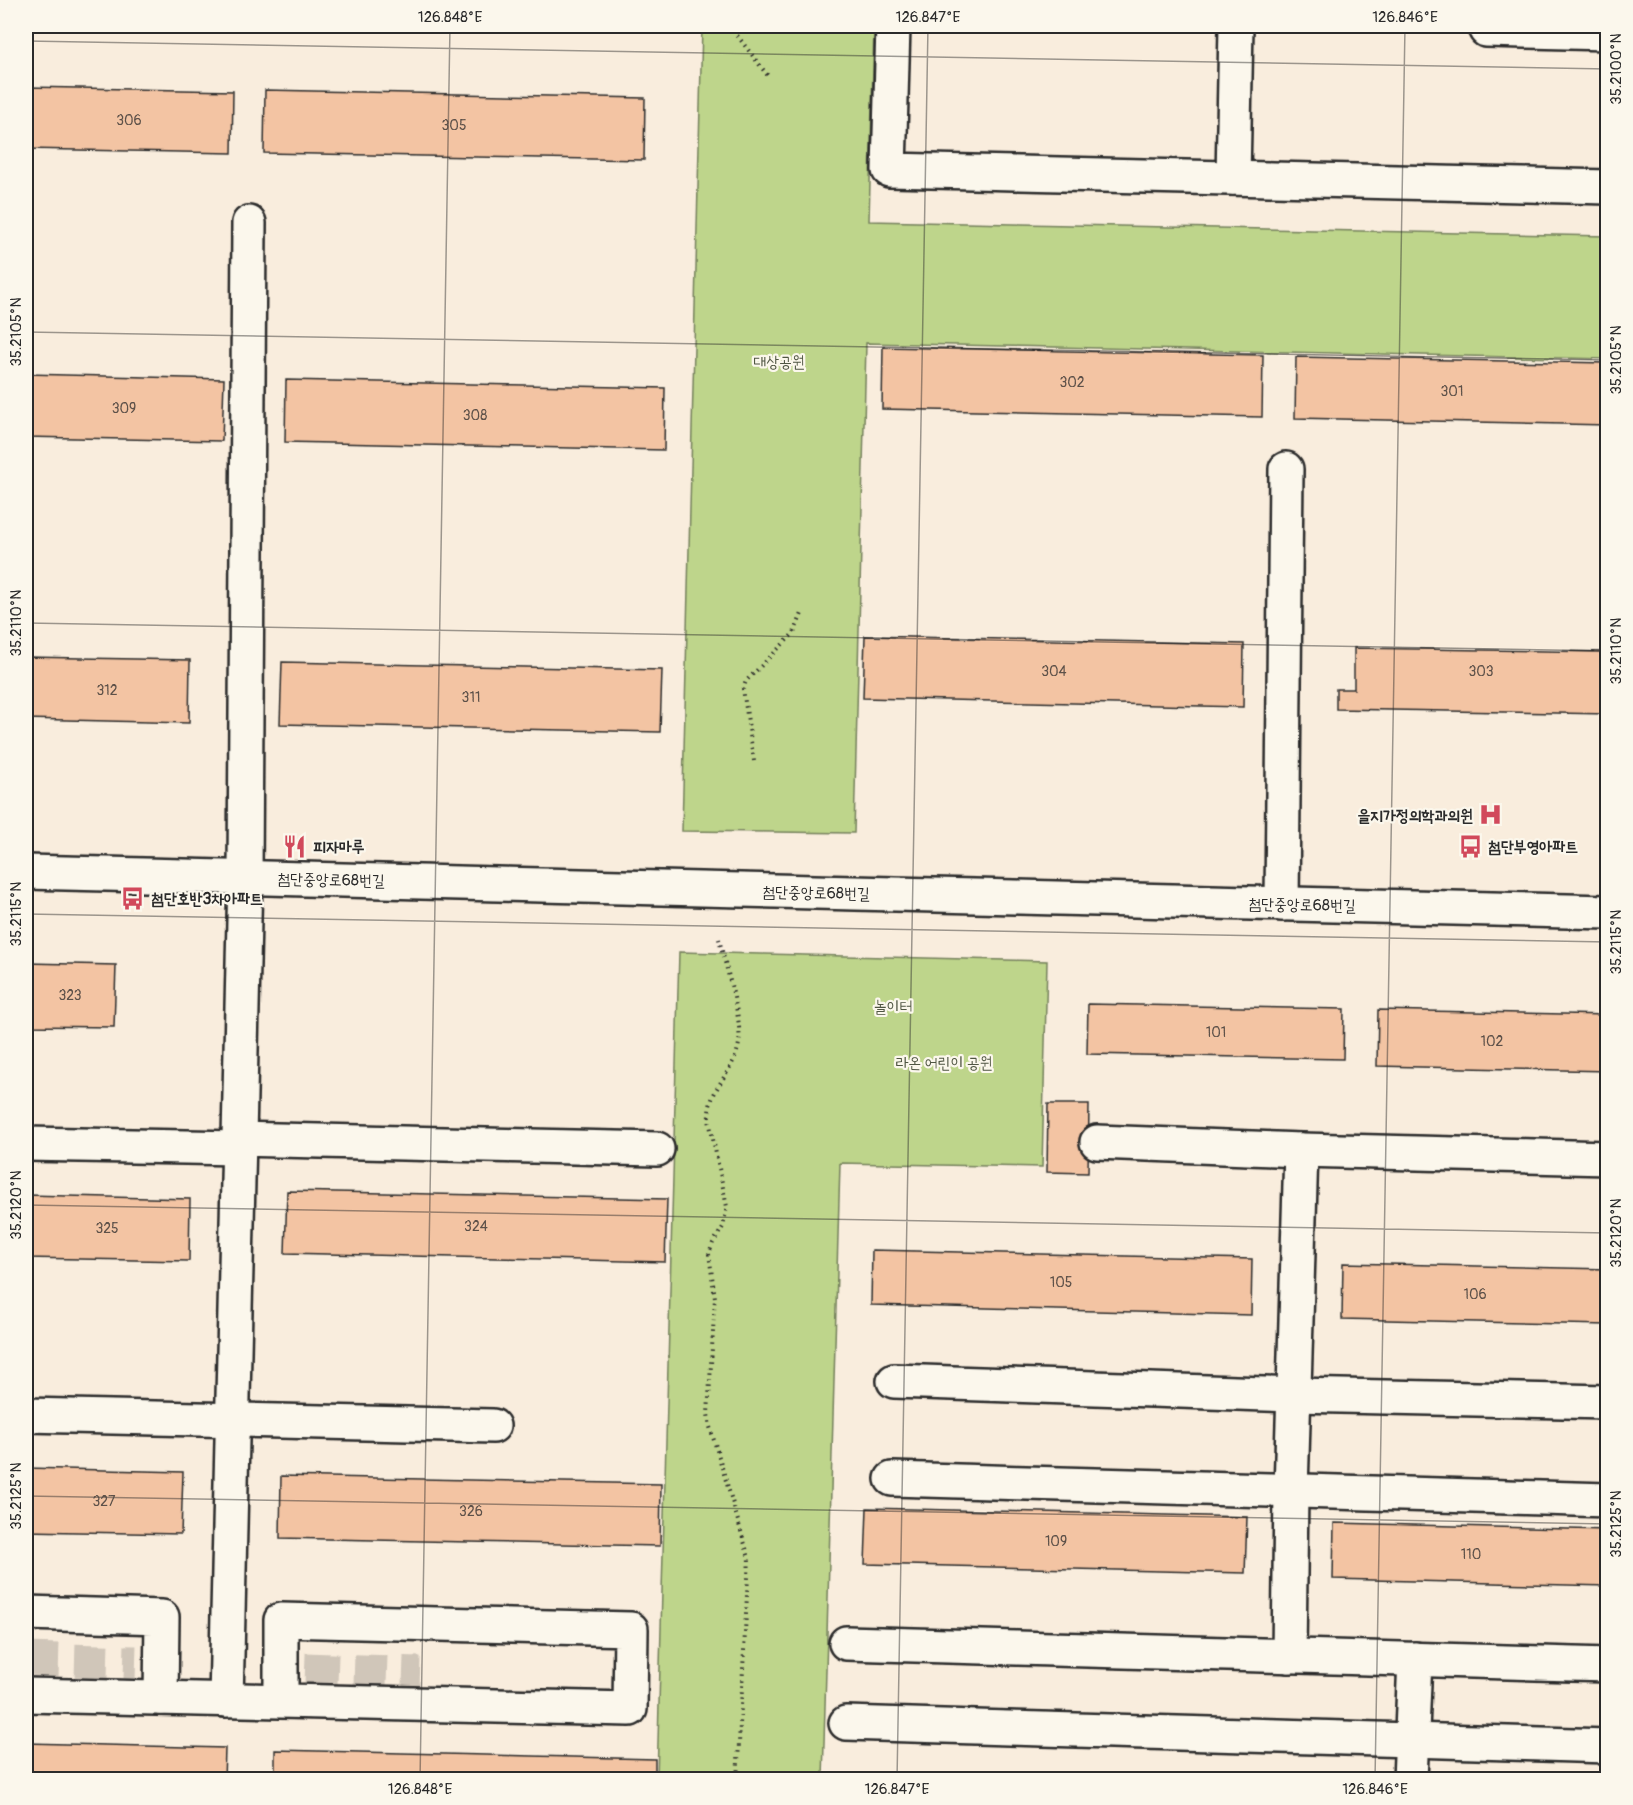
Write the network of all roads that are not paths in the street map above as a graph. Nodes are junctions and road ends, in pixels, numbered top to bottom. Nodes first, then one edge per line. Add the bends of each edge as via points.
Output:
1 (893, 26) edge
2 (1236, 26) edge
3 (1486, 26) edge
4 (1588, 30) edge
5 (1233, 178) junction
6 (1608, 187) edge
7 (249, 223) dead end
8 (1286, 470) dead end
9 (26, 872) edge
10 (245, 877) junction
11 (1282, 904) junction
12 (1608, 912) edge
13 (1097, 1142) dead end
14 (239, 1143) junction
15 (26, 1144) edge
16 (657, 1149) dead end
17 (1301, 1150) junction
18 (1608, 1158) edge
19 (894, 1381) dead end
20 (1295, 1395) junction
21 (1608, 1402) edge
22 (26, 1415) edge
23 (232, 1420) junction
24 (493, 1426) dead end
25 (892, 1479) dead end
26 (1291, 1491) junction
27 (1608, 1500) edge
28 (26, 1613) edge
29 (846, 1643) dead end
30 (1289, 1656) junction
31 (1415, 1659) junction
32 (1608, 1665) edge
33 (26, 1695) edge
34 (161, 1698) junction
35 (226, 1700) junction
36 (280, 1701) junction
37 (846, 1724) dead end
38 (1411, 1740) junction
39 (1608, 1746) edge
40 (1410, 1779) edge

1 - 5 street via 888,170
2 - 5 street
3 - 4 street via 1486,30
5 - 6 street
7 - 10 street
8 - 11 street
9 - 10 street, 첨단중앙로68번길
10 - 11 street, 첨단중앙로68번길
10 - 14 street
11 - 12 street, 첨단중앙로68번길
13 - 17 street
14 - 15 street
14 - 16 street
14 - 23 street
17 - 18 street
17 - 20 street
19 - 20 street
20 - 21 street
20 - 26 street
22 - 23 street
23 - 24 street
23 - 35 street
25 - 26 street
26 - 27 street
26 - 30 street
28 - 34 street via 162,1617 148,1662
29 - 30 street
30 - 31 street
31 - 32 street
31 - 38 street
33 - 34 street
34 - 35 street
35 - 36 street
36 - 36 street via 630,1709 631,1629 282,1620 293,1669
37 - 38 street
38 - 39 street
38 - 40 street

